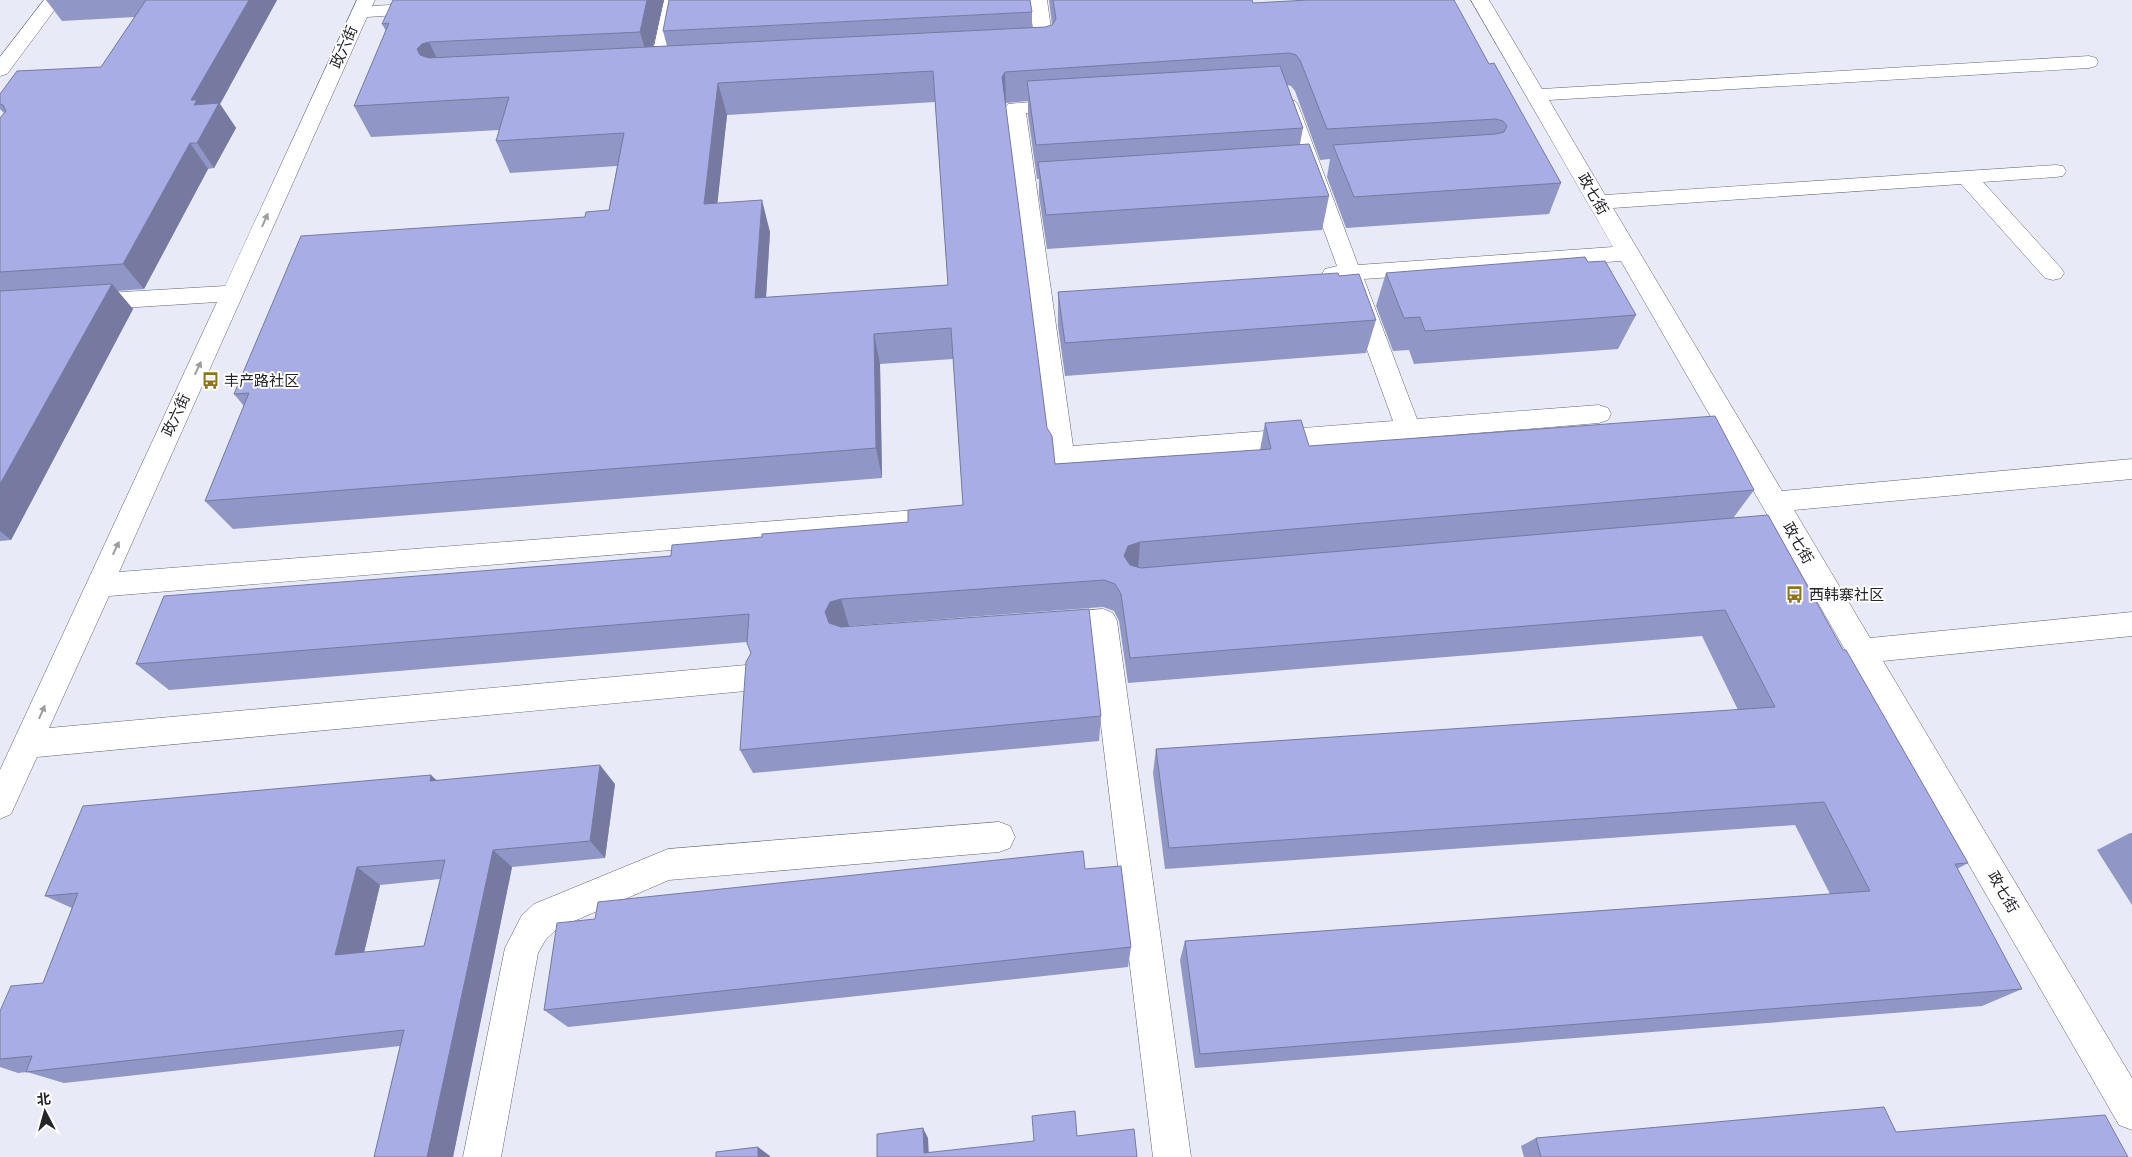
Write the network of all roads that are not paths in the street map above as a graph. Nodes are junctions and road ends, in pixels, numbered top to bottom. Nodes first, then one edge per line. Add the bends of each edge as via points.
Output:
1 (53, 0) edge
2 (673, 0) edge
3 (1038, 0) edge
4 (363, 6) edge
5 (439, 8) edge
6 (1480, 12) edge
7 (1016, 51) edge
8 (2089, 62) dead end
9 (679, 69) edge
10 (0, 70) edge
11 (659, 70) junction
12 (639, 71) edge
13 (1274, 92) edge
14 (1536, 96) junction
15 (1084, 104) edge
16 (2056, 171) dead end
17 (1966, 177) junction
18 (1598, 202) junction
19 (1628, 253) junction
20 (1350, 273) junction
21 (2053, 273) dead end
22 (1312, 276) edge
23 (232, 293) junction
24 (68, 303) edge
25 (1599, 414) dead end
26 (1408, 429) junction
27 (2132, 469) edge
28 (1774, 502) junction
29 (916, 520) edge
30 (1789, 527) junction
31 (1760, 530) edge
32 (99, 585) junction
33 (2132, 624) edge
34 (1025, 627) edge
35 (1862, 651) junction
36 (746, 678) edge
37 (15, 757) edge
38 (0, 804) edge
39 (999, 837) dead end
40 (2132, 1112) edge
41 (482, 1157) edge
42 (1172, 1157) edge

1 - 10 street
2 - 11 street
3 - 7 street via 1045,50
4 - 5 street
23 -> 4 street, 政六街
6 - 14 street, 政七街
8 - 14 street
9 - 11 street
11 - 12 street
13 - 20 street via 1284,92
14 - 18 street, 政七街
15 - 26 street via 1015,108 1036,187 1050,294 1062,456
16 - 17 street
17 - 18 street
17 - 21 street
18 - 19 street, 政七街
19 - 20 street
19 - 28 street, 政七街
20 - 22 street
20 - 26 street
23 - 24 street
32 -> 23 street, 政六街
25 - 26 street
27 - 28 street
28 - 30 street, 政七街
29 - 32 street
30 - 31 street
30 - 35 street, 政七街
37 -> 32 street, 政六街
33 - 35 street
34 - 42 street via 1103,621
35 - 40 street, 政七街
36 - 37 street
37 - 38 street, 政六街
39 - 41 street via 668,865 546,916 534,927 522,948

